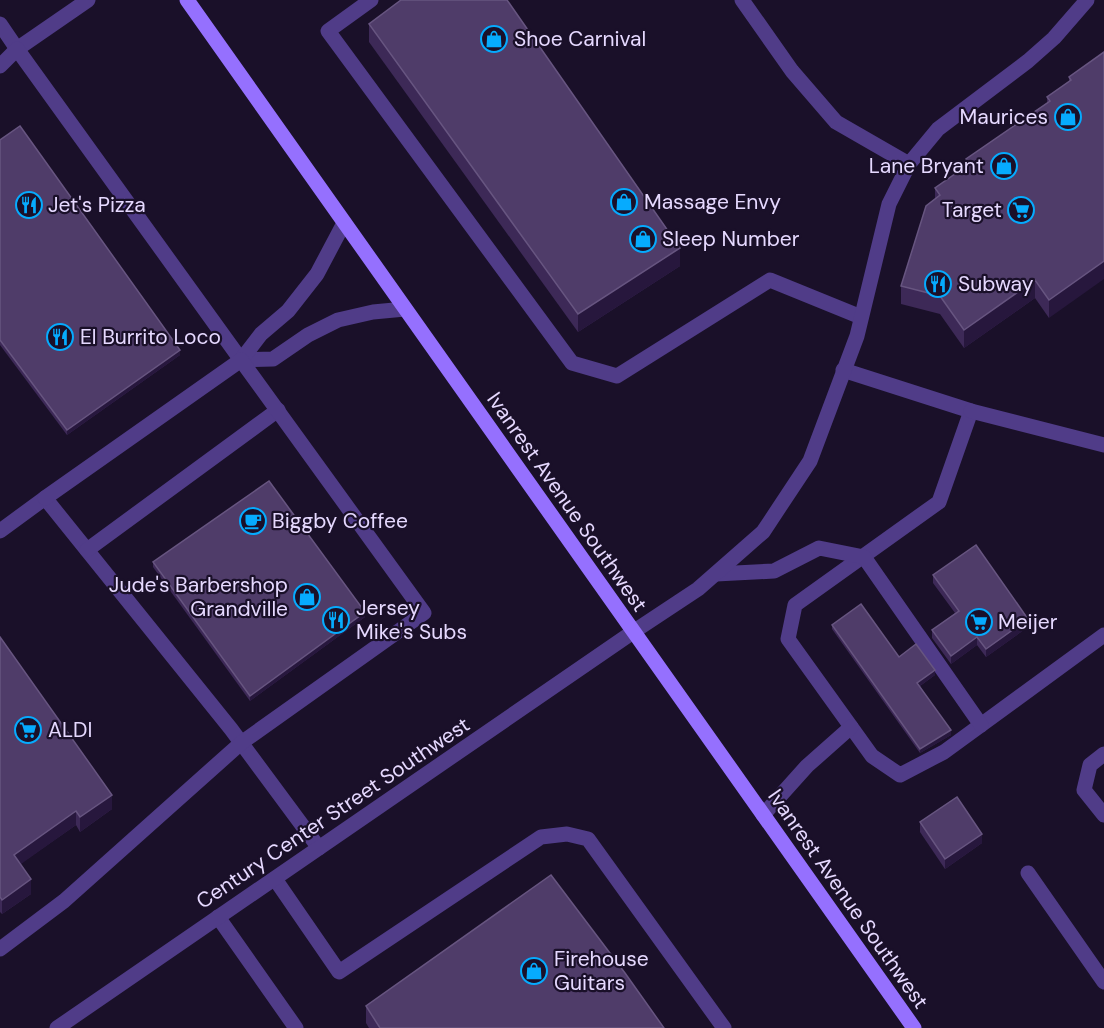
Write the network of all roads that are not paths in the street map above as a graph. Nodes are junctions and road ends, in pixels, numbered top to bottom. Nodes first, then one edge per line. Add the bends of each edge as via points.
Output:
1 (88, 0) edge
2 (187, 0) edge
3 (371, 0) edge
4 (742, 0) edge
5 (1087, 0) edge
6 (0, 24) edge
7 (17, 49) junction
8 (0, 66) edge
9 (909, 164) junction
10 (344, 223) junction
11 (405, 309) junction
12 (861, 317) junction
13 (241, 360) junction
14 (843, 370) junction
15 (278, 410) junction
16 (971, 411) junction
17 (1104, 445) edge
18 (45, 498) junction
19 (0, 531) edge
20 (87, 550) junction
21 (864, 557) junction
22 (716, 574) junction
23 (633, 632) junction
24 (1104, 636) edge
25 (981, 725) junction
26 (850, 726) junction
27 (242, 743) junction
28 (1104, 754) edge
29 (763, 815) junction
30 (1104, 815) edge
31 (319, 848) junction
32 (1028, 873) dead end
33 (275, 879) junction
34 (218, 917) junction
35 (0, 949) edge
36 (1104, 982) edge
37 (57, 1028) edge
38 (296, 1028) edge
39 (724, 1028) edge
40 (914, 1028) edge

1 - 7 street
2 - 10 street, Ivanrest Avenue Southwest
3 - 12 street via 328,31 572,363 617,376 770,280
4 - 9 street via 792,71 836,122
5 - 9 street, Century Center Street Southwest via 1028,61 938,129
6 - 7 street
7 - 8 street
7 - 13 street
9 - 12 street, Century Center Street Southwest via 888,204
10 - 11 street, Ivanrest Avenue Southwest
10 - 13 street via 317,274
11 - 13 street via 338,320 273,359
11 - 23 street, Ivanrest Avenue Southwest
12 - 14 street, Century Center Street Southwest
13 - 15 street
13 - 18 street
14 - 16 street
14 - 22 street, Century Center Street Southwest via 810,461 763,532
15 - 20 street
15 - 27 street via 424,613
16 - 17 street
16 - 21 street via 939,502
18 - 19 street
18 - 20 street
20 - 27 street
21 - 22 street via 819,548 774,571
21 - 25 street
21 - 26 street via 795,605 788,639
22 - 23 street, Century Center Street Southwest
23 - 29 street, Ivanrest Avenue Southwest
23 - 31 street, Century Center Street Southwest
24 - 25 street
25 - 26 street via 944,752 900,775 872,756
26 - 29 street
27 - 31 street
27 - 35 street via 64,901
28 - 30 street via 1090,765 1084,790
29 - 40 street, Ivanrest Avenue Southwest
31 - 33 street, Century Center Street Southwest
32 - 36 street
33 - 34 street, Century Center Street Southwest
33 - 39 street via 339,972 541,837 567,834 588,839
34 - 37 street, Century Center Street Southwest
34 - 38 street

